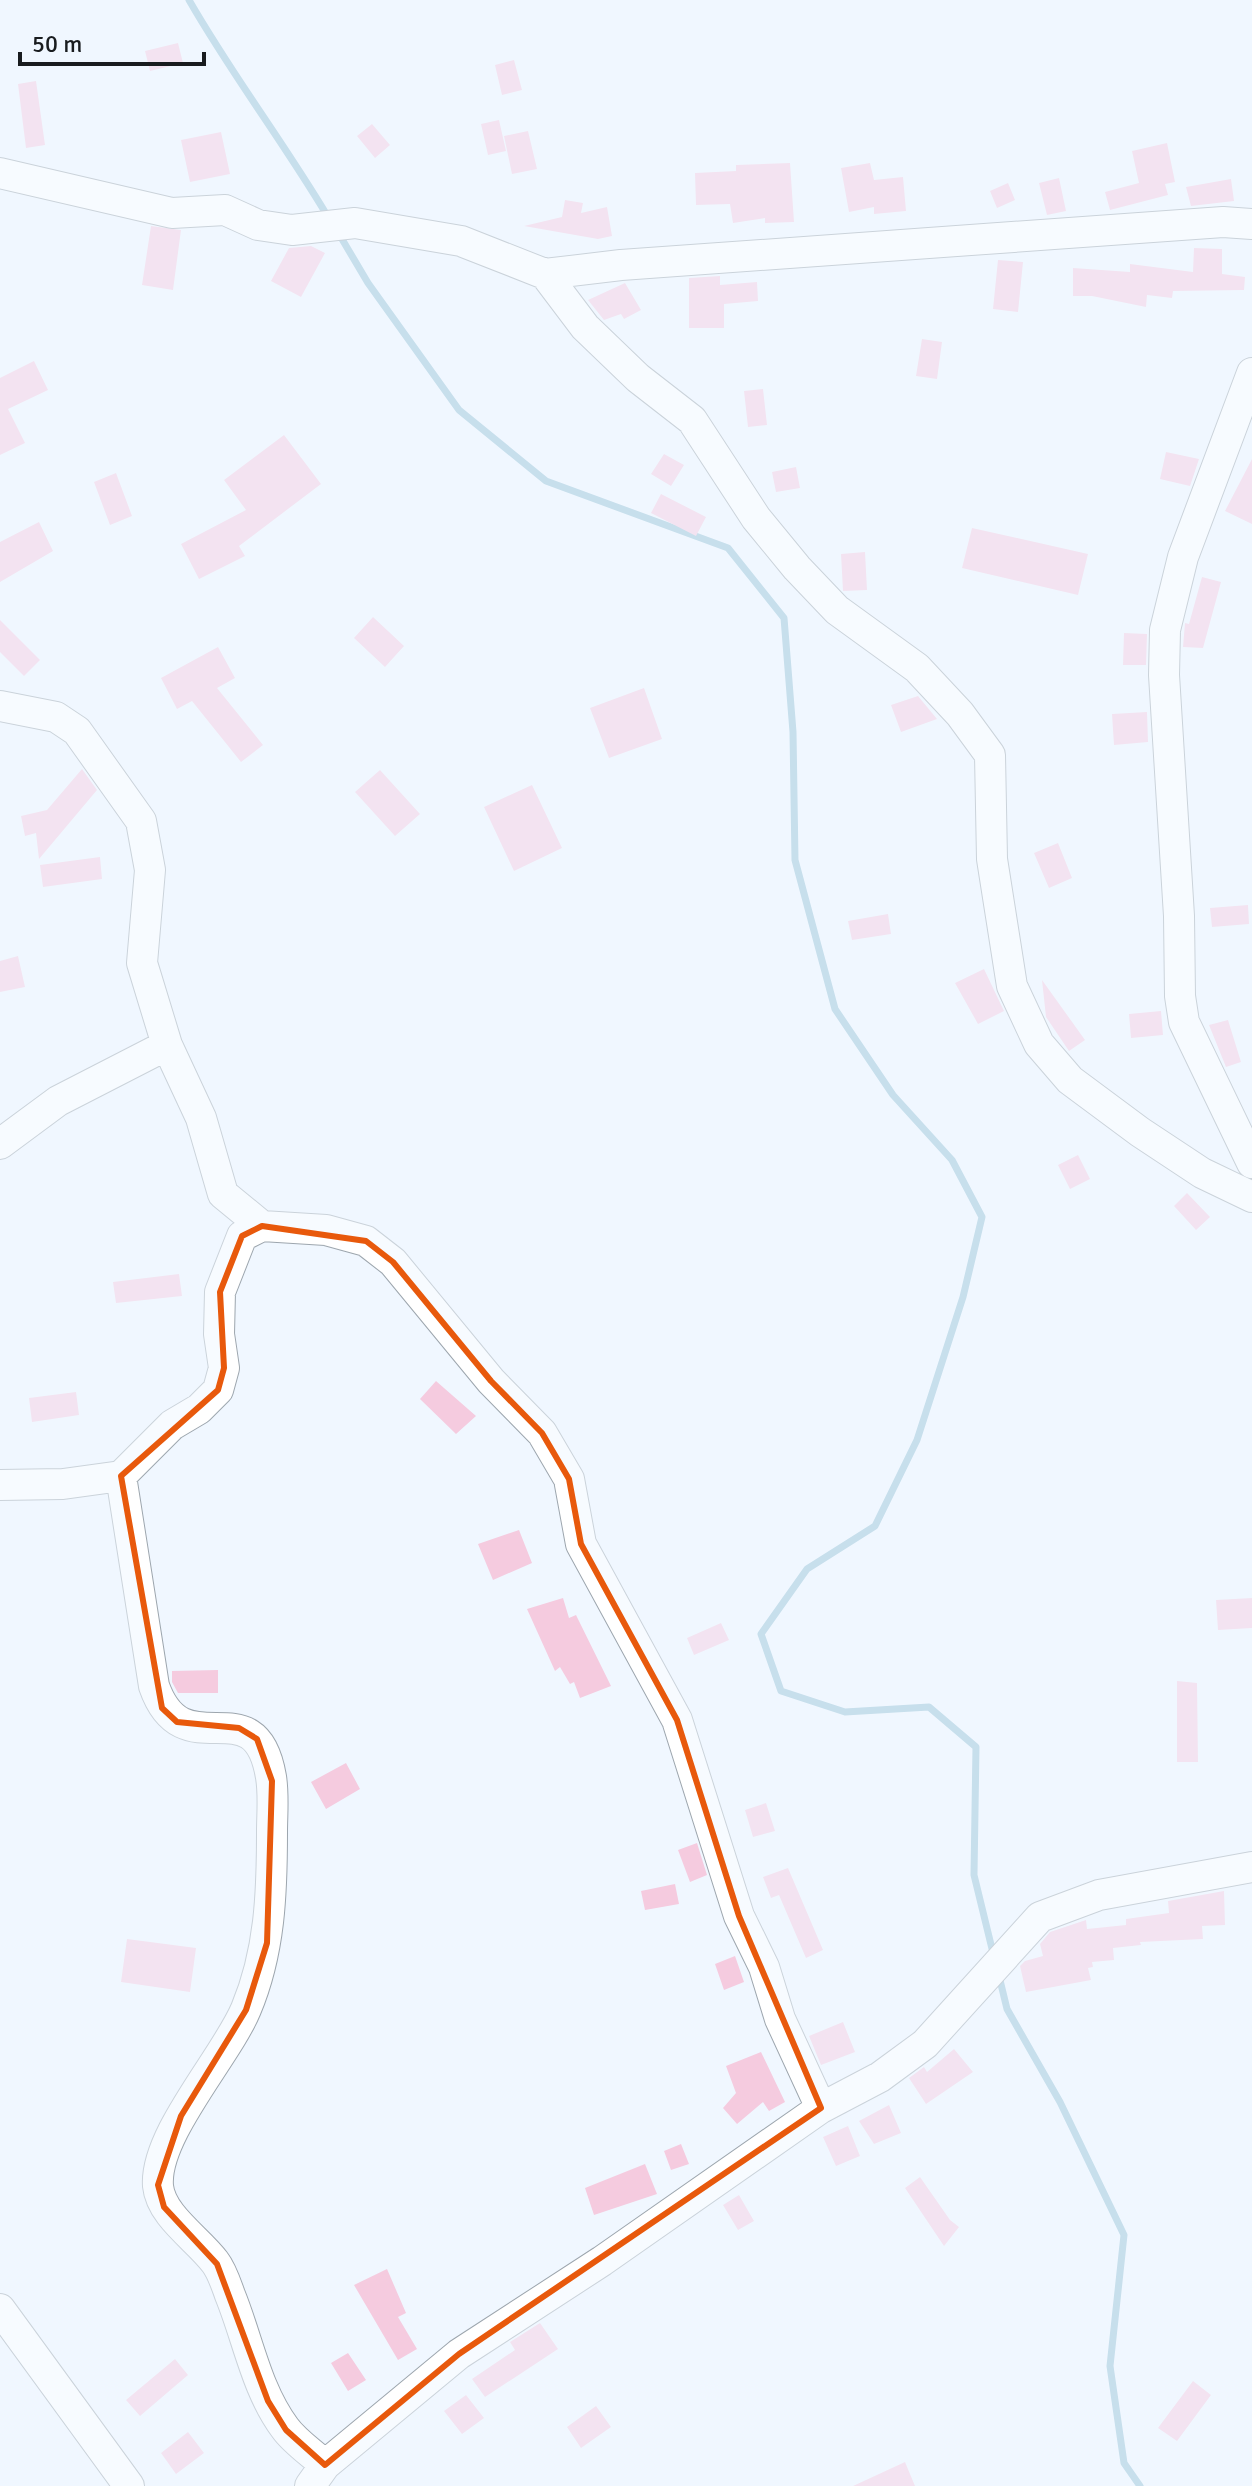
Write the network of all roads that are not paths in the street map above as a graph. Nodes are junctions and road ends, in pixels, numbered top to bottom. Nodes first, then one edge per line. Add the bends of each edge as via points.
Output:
1 (0, 173) edge
2 (1252, 224) edge
3 (545, 274) junction
4 (1252, 373) edge
5 (0, 706) edge
6 (167, 1045) junction
7 (0, 1144) edge
8 (1252, 1163) edge
9 (1252, 1197) edge
10 (262, 1226) junction
11 (121, 1476) junction
12 (0, 1485) edge
13 (1252, 1867) edge
14 (821, 2108) junction
15 (0, 2309) edge
16 (318, 2475) edge
17 (129, 2486) edge

1 - 3 street via 172,213 225,210 258,225 292,230 355,223 461,241
2 - 3 street via 1032,234
3 - 9 street via 585,327 692,420 756,518 797,568 837,610 917,668 990,755 992,859 1012,986 1039,1044 1070,1080 1140,1132 1202,1173
4 - 8 street via 1183,557 1165,630 1164,675 1184,1022
5 - 6 street via 56,717 77,731 141,821 150,870 142,963
6 - 7 street via 58,1101
6 - 10 street via 201,1118 223,1194
10 - 11 street via 242,1236 220,1292 224,1368 218,1390 172,1425
10 - 14 street via 326,1230 366,1241 393,1262 491,1381 542,1433 569,1479 581,1544 677,1720 739,1916
11 - 12 street
11 - 16 street via 154,1686 162,1708 177,1722 202,1729 239,1728 257,1739 272,1781 267,1943 246,2010 181,2116 158,2185 164,2207 217,2264 268,2401
13 - 14 street via 1099,1895 1040,1917 925,2044 880,2077
14 - 16 street via 459,2354
15 - 17 street

